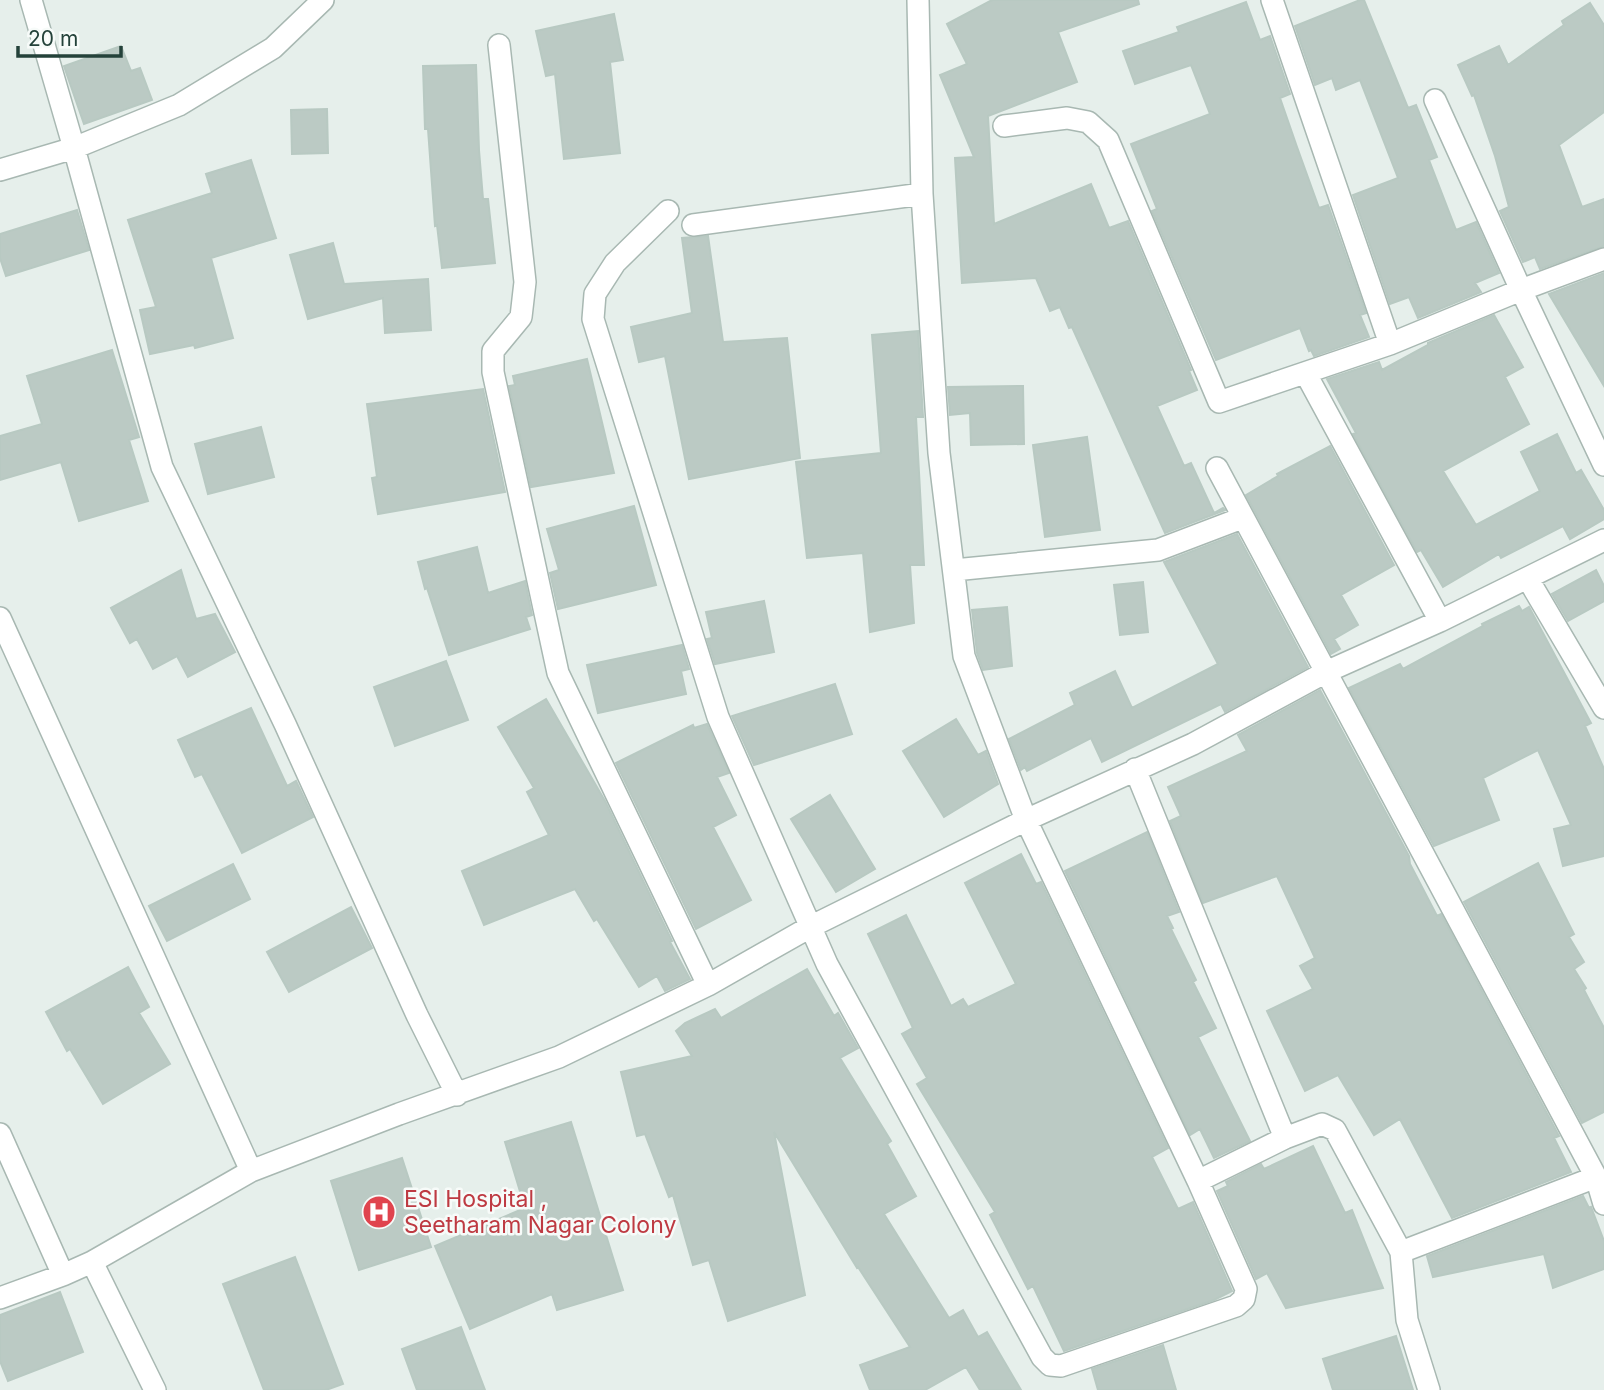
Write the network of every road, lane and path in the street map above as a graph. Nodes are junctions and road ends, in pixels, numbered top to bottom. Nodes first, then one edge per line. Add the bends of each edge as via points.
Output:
1 (31, 0) edge
2 (323, 0) edge
3 (918, 0) edge
4 (1272, 0) edge
5 (499, 45) dead end
6 (1435, 100) dead end
7 (1004, 126) dead end
8 (74, 148) junction
9 (0, 170) edge
10 (922, 194) junction
11 (668, 211) dead end
12 (693, 225) dead end
13 (1604, 259) edge
14 (1521, 290) junction
15 (1390, 344) junction
16 (1306, 374) junction
17 (1604, 465) edge
18 (1217, 468) dead end
19 (1242, 518) junction
20 (1604, 540) edge
21 (954, 570) junction
22 (1528, 579) junction
23 (0, 618) edge
24 (1440, 621) junction
25 (1326, 672) junction
26 (1604, 708) edge
27 (1135, 769) junction
28 (1026, 820) junction
29 (810, 927) junction
30 (708, 985) junction
31 (457, 1095) junction
32 (0, 1134) edge
33 (1285, 1138) junction
34 (251, 1171) junction
35 (1596, 1177) junction
36 (1198, 1181) junction
37 (1604, 1204) edge
38 (1401, 1252) junction
39 (92, 1262) junction
40 (63, 1275) junction
41 (0, 1298) edge
42 (155, 1390) edge
43 (1429, 1390) edge

1 - 8 street
2 - 8 street via 273,48 179,105
3 - 10 street
4 - 15 street
5 - 30 street via 525,282 521,317 493,351 493,372 558,673
6 - 14 street
7 - 16 street via 1067,118 1088,122 1108,140 1219,402
8 - 9 street
8 - 31 street via 162,467
10 - 12 street
10 - 21 street via 939,453
11 - 29 street via 615,262 595,294 593,319 718,717
13 - 14 street
14 - 15 street
14 - 17 street
15 - 16 street
16 - 24 street
18 - 19 street
19 - 21 street via 1158,550
19 - 25 street
20 - 22 street
21 - 28 street via 964,656
22 - 24 street
22 - 26 street
23 - 34 street
24 - 25 street
25 - 27 street via 1193,744
25 - 35 street
27 - 28 street
27 - 33 street
28 - 29 street
28 - 36 street
29 - 30 street
29 - 36 street via 1042,1357 1050,1364 1061,1366 1236,1306 1244,1299 1246,1289
30 - 31 street via 559,1058
31 - 34 street
32 - 40 street
33 - 36 street
33 - 38 street via 1322,1124 1335,1130
34 - 39 street
35 - 37 street
35 - 38 street
38 - 43 street via 1407,1320
39 - 40 street
39 - 42 street
40 - 41 street

